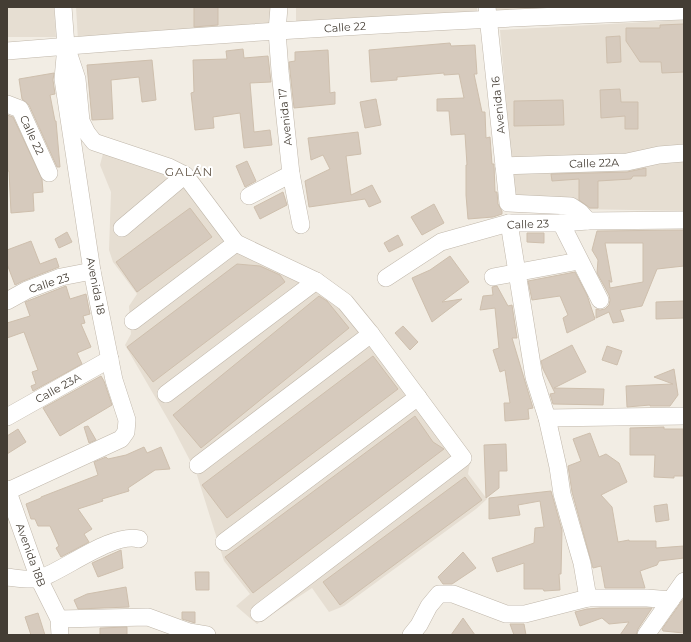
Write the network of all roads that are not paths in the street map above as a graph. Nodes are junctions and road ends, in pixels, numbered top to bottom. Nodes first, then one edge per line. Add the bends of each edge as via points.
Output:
1 (63, 7) edge
2 (279, 7) edge
3 (684, 10) edge
4 (488, 13) edge
5 (277, 31) junction
6 (66, 46) junction
7 (7, 51) edge
8 (7, 104) edge
9 (684, 153) edge
10 (504, 166) junction
11 (49, 173) dead end
12 (291, 174) junction
13 (185, 175) junction
14 (249, 196) dead end
15 (684, 220) edge
16 (588, 221) junction
17 (509, 223) junction
18 (560, 223) junction
19 (301, 225) dead end
20 (122, 228) dead end
21 (236, 243) junction
22 (579, 261) junction
23 (92, 271) junction
24 (517, 272) junction
25 (493, 277) dead end
26 (386, 278) dead end
27 (316, 281) junction
28 (600, 300) dead end
29 (7, 301) edge
30 (134, 320) dead end
31 (371, 334) junction
32 (110, 359) junction
33 (166, 394) dead end
34 (418, 397) junction
35 (684, 416) edge
36 (7, 417) edge
37 (547, 418) junction
38 (198, 465) dead end
39 (8, 490) edge
40 (139, 539) dead end
41 (224, 542) dead end
42 (7, 578) edge
43 (39, 579) junction
44 (684, 581) edge
45 (588, 598) junction
46 (671, 600) junction
47 (259, 613) dead end
48 (59, 627) edge
49 (207, 635) edge
50 (411, 635) edge
51 (646, 635) edge

1 - 6 street, Avenida 18
2 - 5 street, Avenida 17
3 - 4 street, Calle 22
4 - 5 street, Calle 22
4 - 10 street, Avenida 16
5 - 6 street, Calle 22
5 - 12 street, Avenida 17
6 - 7 street, Calle 22
6 - 13 street via 76,79 81,121 94,142 169,167
6 - 23 street, Avenida 18 via 63,79
8 - 11 street, Calle 22 via 20,109
9 - 10 street, Calle 22A via 658,155 627,162
10 - 16 street, Avenida 16 via 508,203 571,206
12 - 14 street
12 - 19 street, Avenida 17
13 - 20 street
13 - 21 street
15 - 16 street, Calle 23
16 - 18 street, Calle 23
17 - 18 street, Calle 23
17 - 24 street
17 - 26 street, Calle 23 via 441,242
18 - 22 street
21 - 27 street
21 - 30 street
22 - 24 street
22 - 28 street
23 - 29 street, Calle 23 via 61,277 26,290
23 - 32 street, Avenida 18
24 - 25 street
24 - 37 street via 534,377
27 - 31 street via 345,302
27 - 33 street
31 - 34 street
31 - 38 street
32 - 36 street, Calle 23A
32 - 39 street, Avenida 18 via 127,420 126,432 121,439
34 - 41 street
34 - 47 street via 463,458
35 - 37 street
37 - 45 street via 562,494 582,563
39 - 43 street, Avenida 18B
40 - 43 street via 114,542
42 - 43 street
43 - 48 street, Avenida 18B
44 - 46 street
45 - 46 street
45 - 50 street via 525,614 506,614 453,594 439,594
46 - 51 street
48 - 49 street via 148,618 189,632

